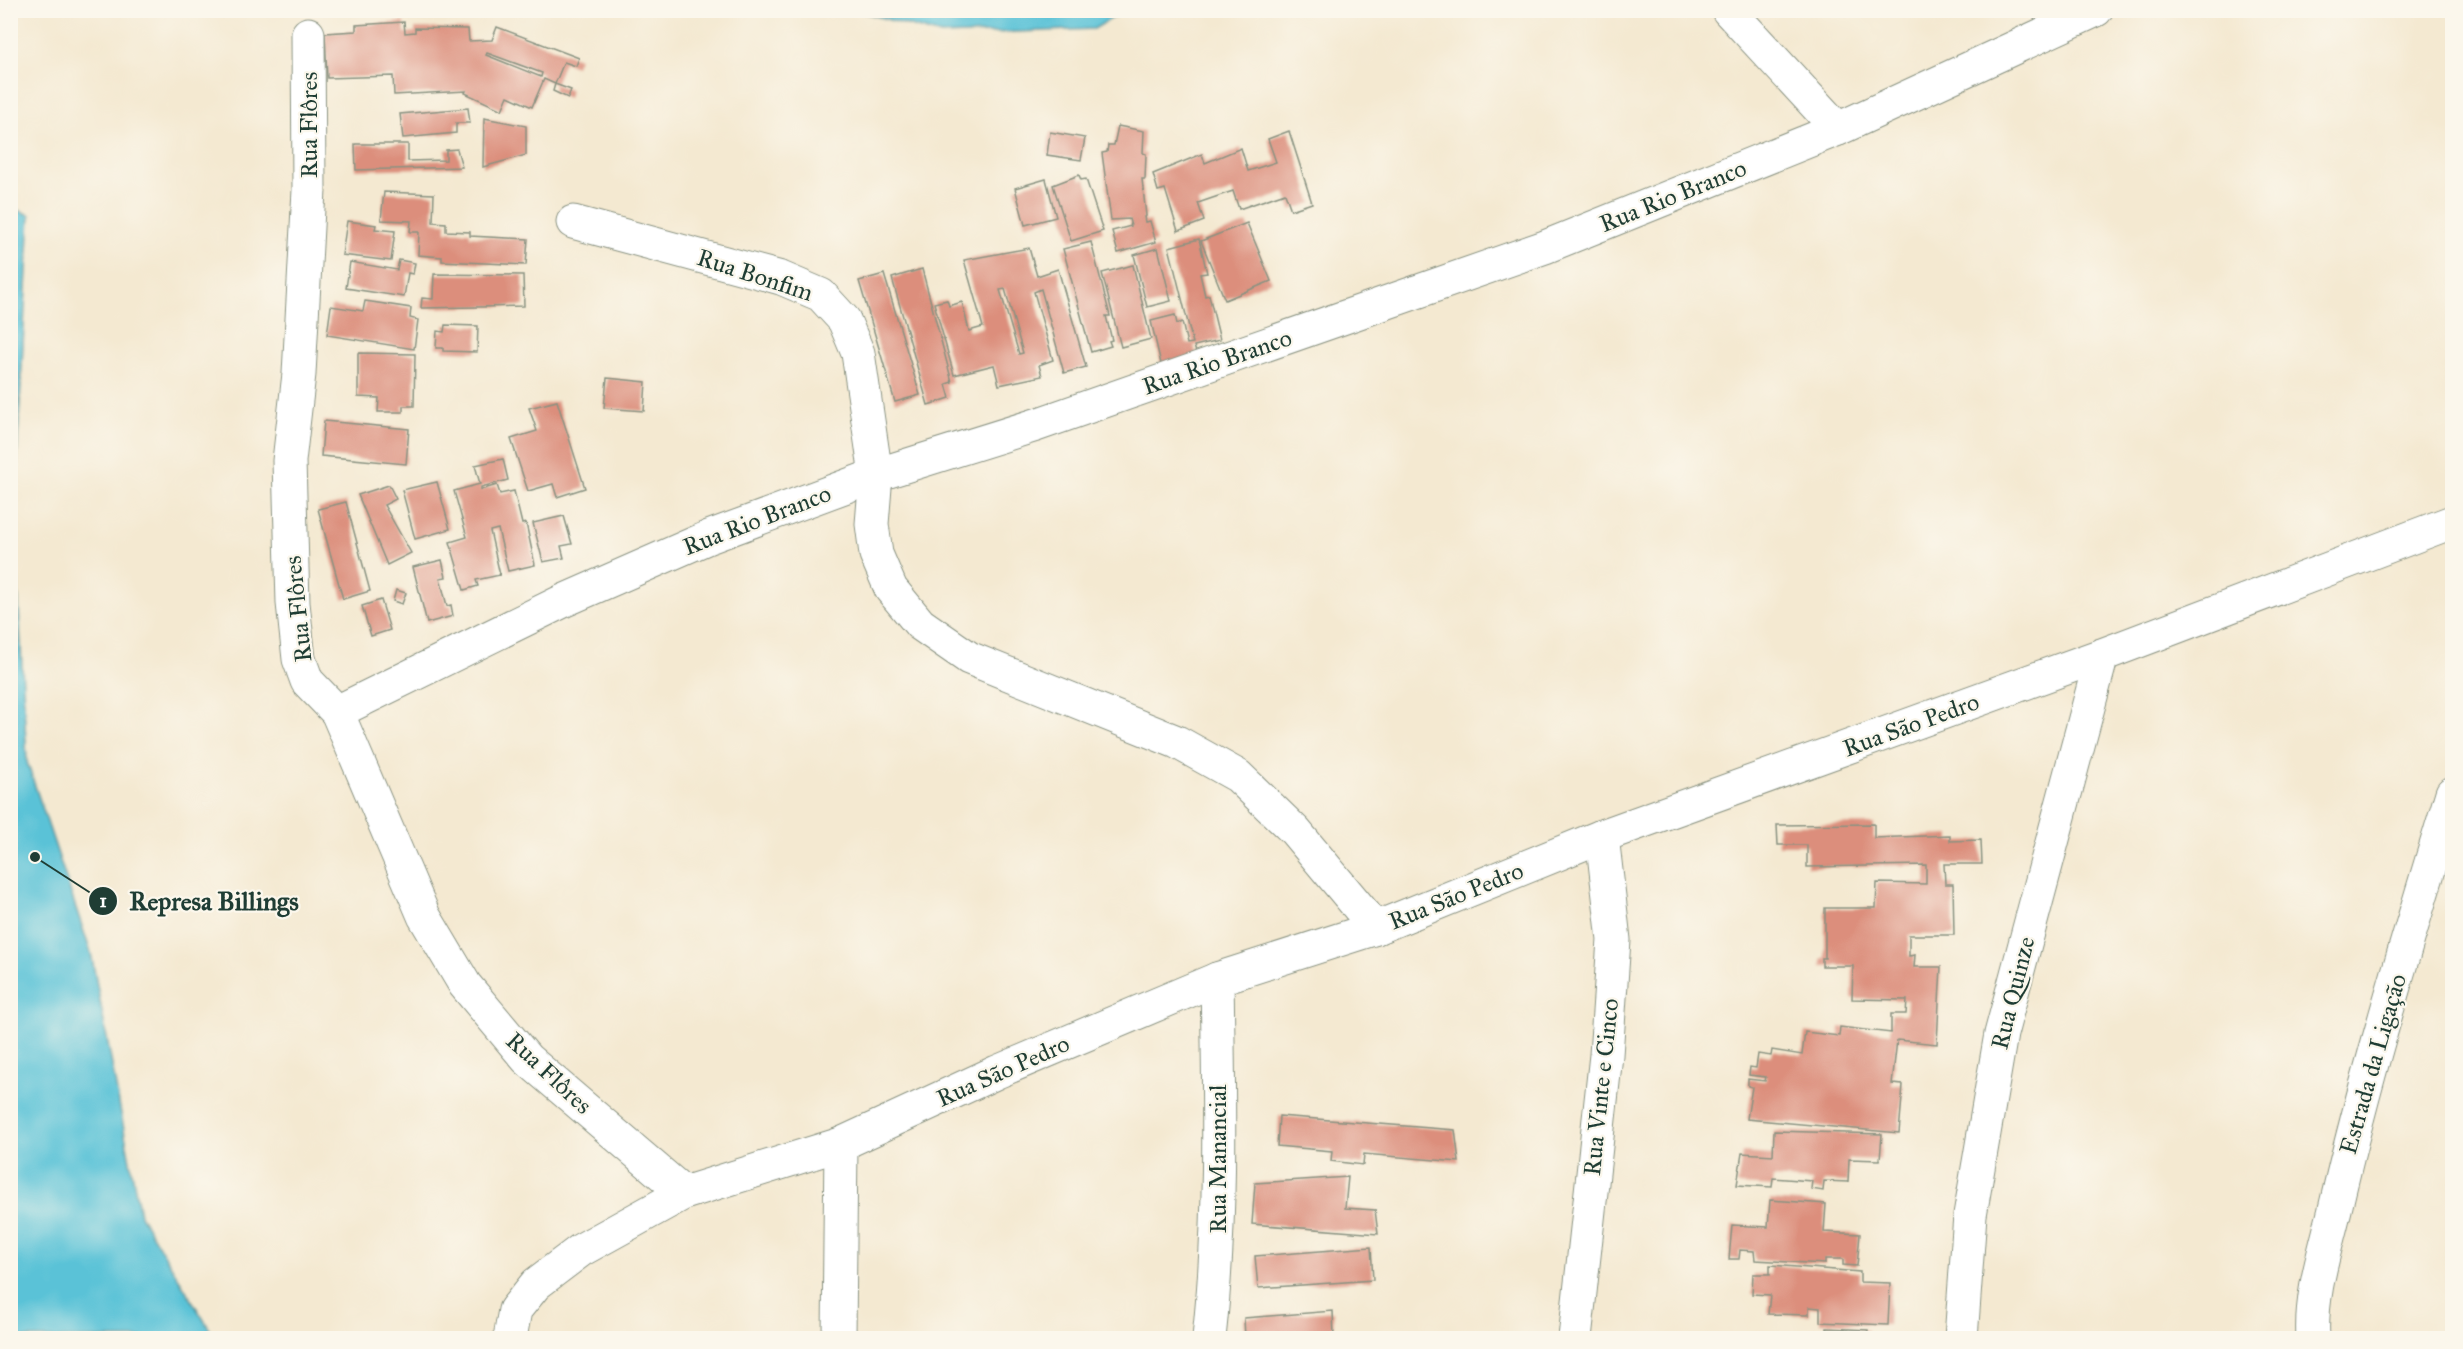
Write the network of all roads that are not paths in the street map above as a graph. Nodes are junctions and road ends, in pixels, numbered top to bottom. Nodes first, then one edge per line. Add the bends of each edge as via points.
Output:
1 (1728, 10) edge
2 (2096, 10) edge
3 (308, 34) dead end
4 (1838, 129) junction
5 (573, 222) dead end
6 (876, 475) junction
7 (2452, 522) edge
8 (2102, 656) junction
9 (337, 712) junction
10 (2452, 793) edge
11 (1602, 837) junction
12 (1376, 928) junction
13 (1217, 979) junction
14 (841, 1144) junction
15 (684, 1193) junction
16 (510, 1338) edge
17 (839, 1338) edge
18 (1209, 1338) edge
19 (1575, 1338) edge
20 (1961, 1338) edge
21 (2313, 1338) edge

1 - 4 street
2 - 4 street, Rua Rio Branco
3 - 9 street, Rua Flôres via 309,190 299,374 289,461 293,603 299,659 307,681
4 - 6 street, Rua Rio Branco via 1534,251 1036,425
5 - 6 street, Rua Bonfim via 781,278 821,295 844,320 858,353
6 - 9 street, Rua Rio Branco via 709,537 584,592
6 - 12 street, Rua Bonfim via 872,524 876,554 891,590 920,624 969,658 1178,742 1238,776 1295,831
7 - 8 street, Rua São Pedro
8 - 11 street, Rua São Pedro
8 - 20 street, Rua Quinze via 2001,1034 1970,1215
9 - 15 street, Rua Flôres via 424,916 465,985 527,1059
10 - 21 street, Estrada da Ligação via 2381,1028 2344,1169 2311,1313
11 - 12 street, Rua São Pedro
11 - 19 street, Rua Vinte e Cinco via 1614,940 1606,1055
12 - 13 street, Rua São Pedro
13 - 14 street, Rua São Pedro
13 - 18 street, Rua Manancial via 1218,1262
14 - 15 street, Rua São Pedro
14 - 17 street
15 - 16 street, Rua São Pedro via 581,1250 536,1284 515,1310

